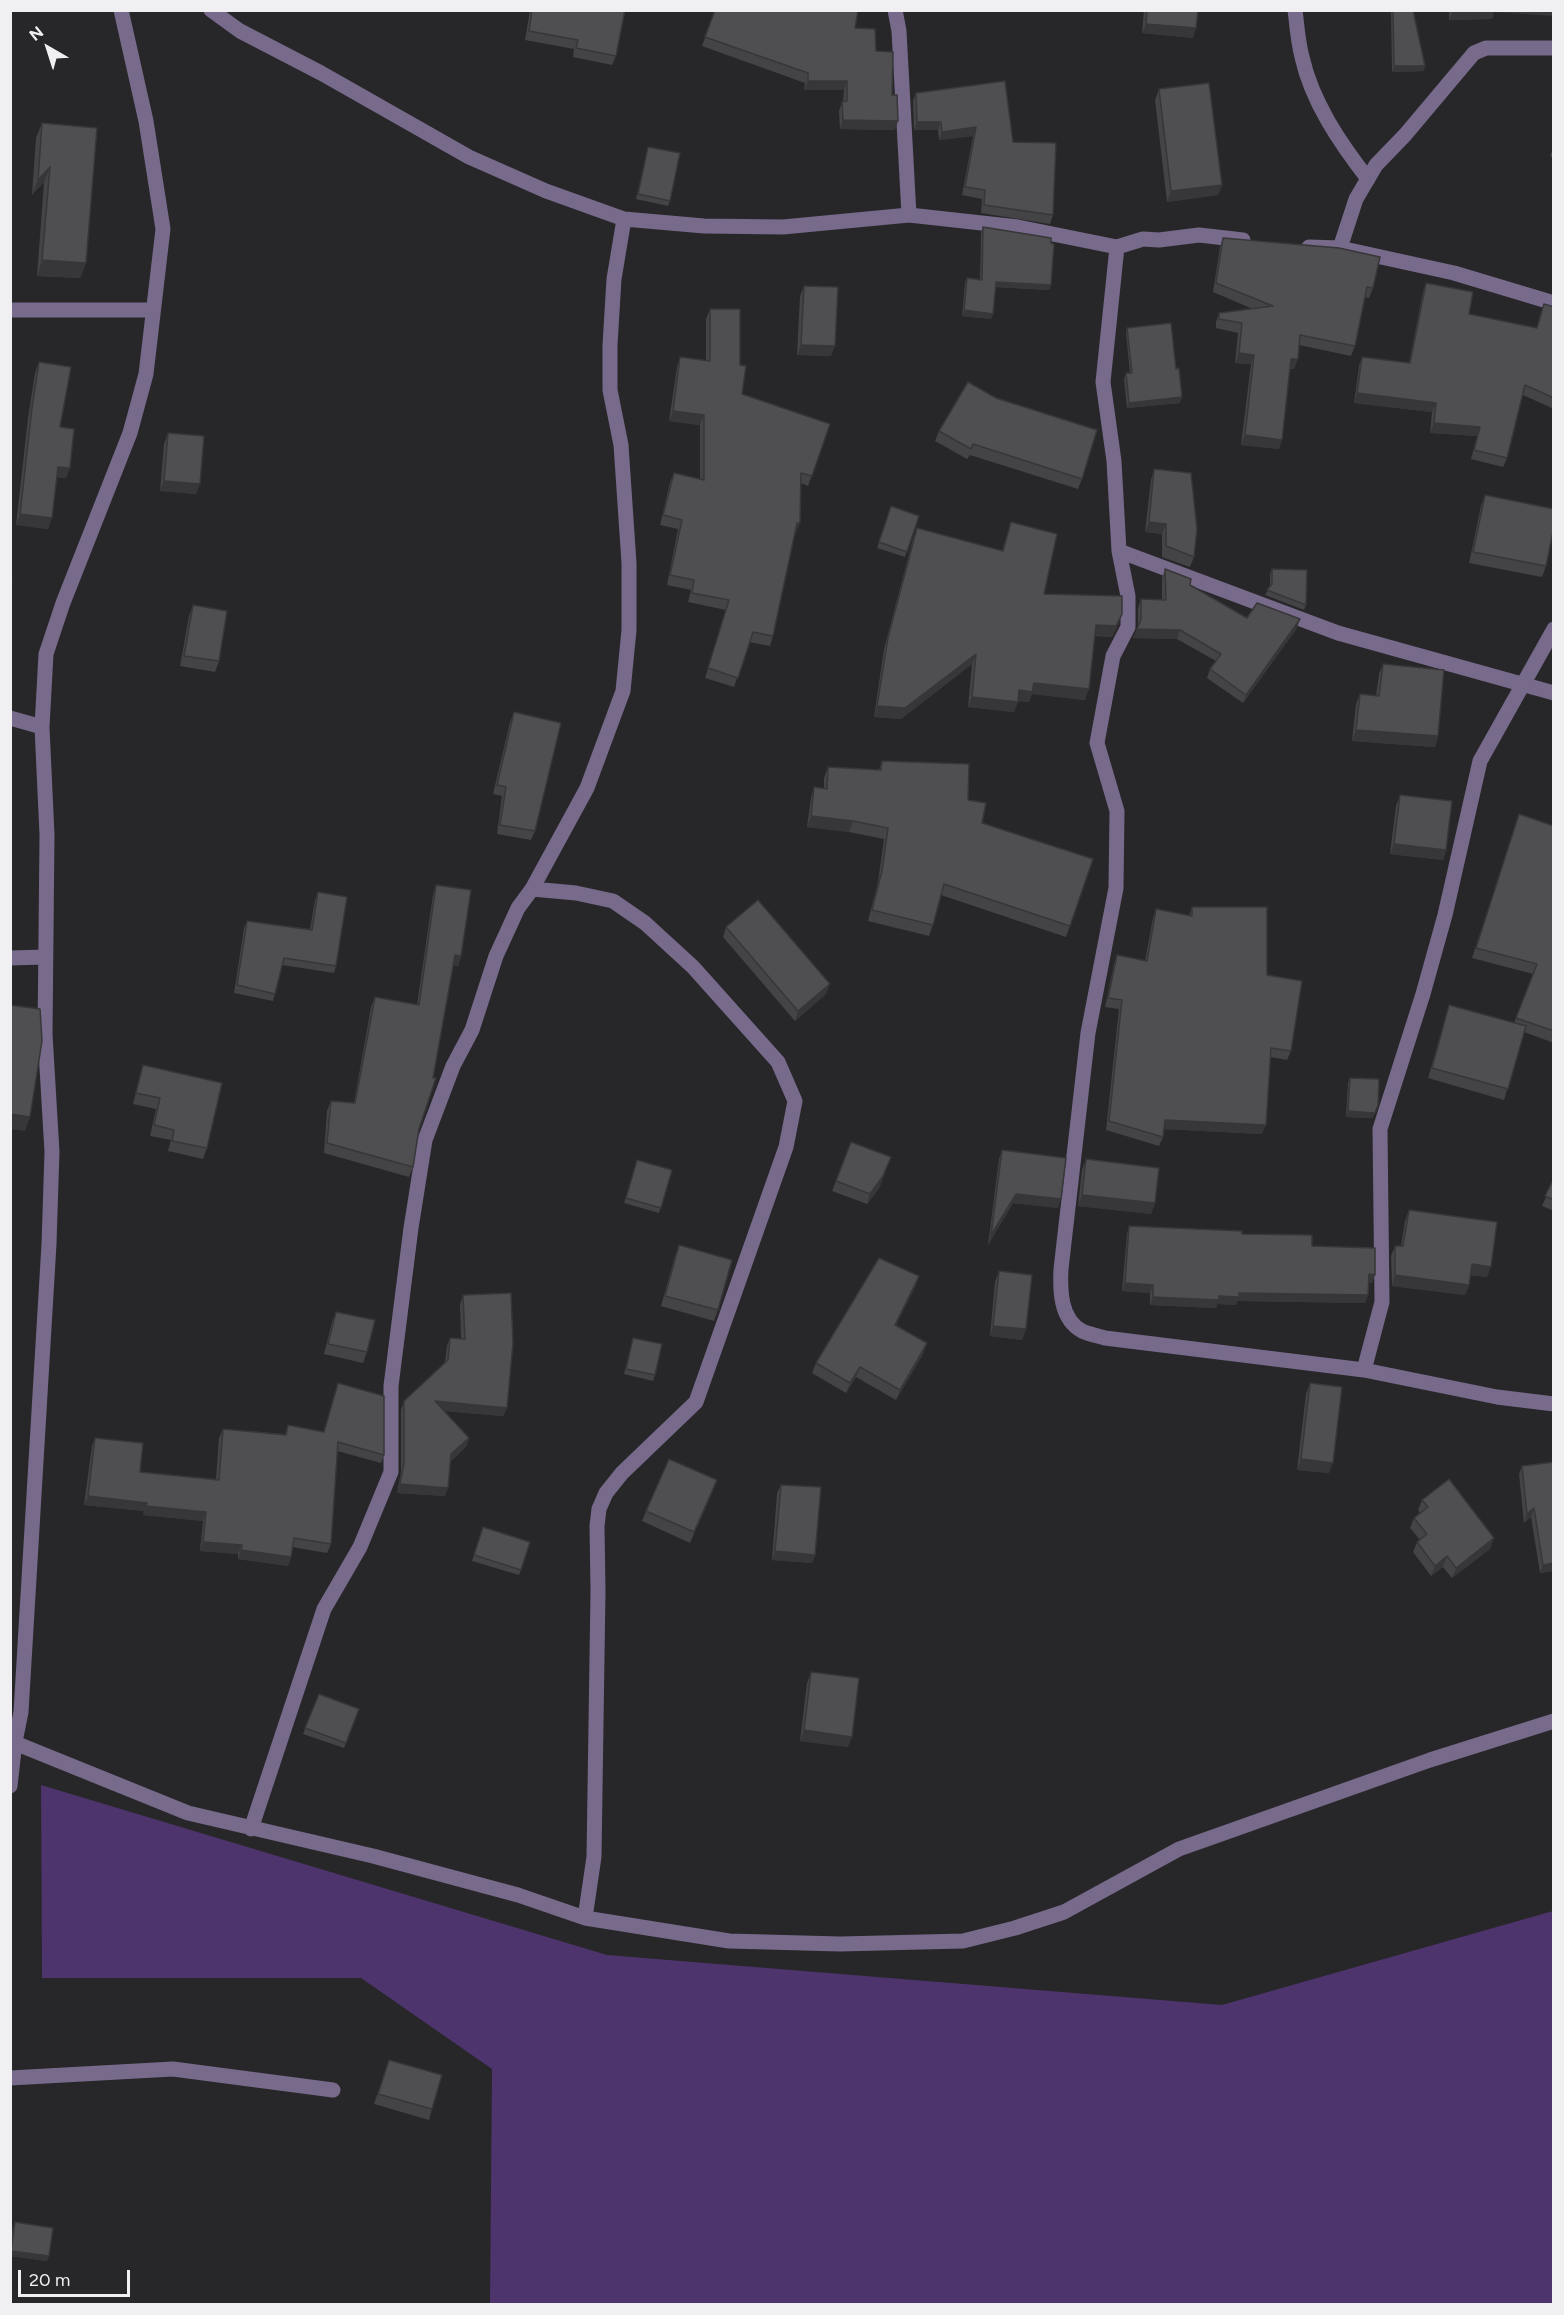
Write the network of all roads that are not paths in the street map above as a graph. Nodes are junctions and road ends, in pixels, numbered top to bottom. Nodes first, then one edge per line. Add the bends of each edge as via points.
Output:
1 (122, 10) edge
2 (211, 10) edge
3 (895, 10) edge
4 (1295, 10) edge
5 (1554, 48) edge
6 (1368, 179) junction
7 (909, 215) junction
8 (624, 219) junction
9 (1255, 241) edge
10 (1288, 245) edge
11 (1117, 247) junction
12 (1340, 248) junction
13 (1554, 303) edge
14 (10, 310) edge
15 (153, 310) junction
16 (1119, 551) junction
17 (1554, 629) edge
18 (1522, 683) junction
19 (1554, 693) edge
20 (10, 718) edge
21 (42, 727) junction
22 (532, 889) junction
23 (45, 957) junction
24 (10, 958) edge
25 (1364, 1370) junction
26 (1554, 1404) edge
27 (1554, 1721) edge
28 (13, 1741) edge
29 (10, 1786) edge
30 (251, 1829) junction
31 (585, 1918) junction
32 (10, 2078) edge
33 (333, 2090) dead end

1 - 15 street via 146,121 163,229
2 - 8 street via 240,31 469,157
3 - 7 street
4 - 6 street via 1302,57 1316,95 1342,146
5 - 6 street via 1486,48 1474,53
6 - 12 street via 1356,199
7 - 8 street via 783,227
7 - 11 street via 1018,227
8 - 22 street via 614,279 610,345 610,390 621,445 629,563 629,630 623,691 587,788
9 - 11 street via 1198,235 1143,239
10 - 12 street
11 - 16 street via 1103,382 1114,461
12 - 13 street via 1454,273
14 - 15 street
15 - 21 street via 146,374 130,433 46,654
16 - 18 street via 1338,633
16 - 25 street via 1128,596 1128,627 1113,656 1097,743 1117,811 1116,888 1087,1045 1061,1269 1060,1291 1067,1315 1081,1330 1105,1338
17 - 18 street
18 - 19 street
18 - 25 street via 1480,761 1445,915 1380,1129 1382,1302
20 - 21 street
21 - 23 street via 47,835
22 - 30 street via 518,908 496,956 472,1030 453,1066 425,1140 391,1386 391,1472 360,1546 324,1609
22 - 31 street via 613,901 645,923 693,968 778,1062 795,1101 786,1147 696,1402 622,1473 599,1509 594,1857
23 - 24 street
23 - 28 street via 51,1175 21,1712
25 - 26 street via 1497,1397
27 - 31 street via 1179,1849 1064,1912 963,1941 729,1941
28 - 29 street
28 - 30 street via 188,1813
30 - 31 street via 373,1856 518,1895
32 - 33 street via 173,2069

